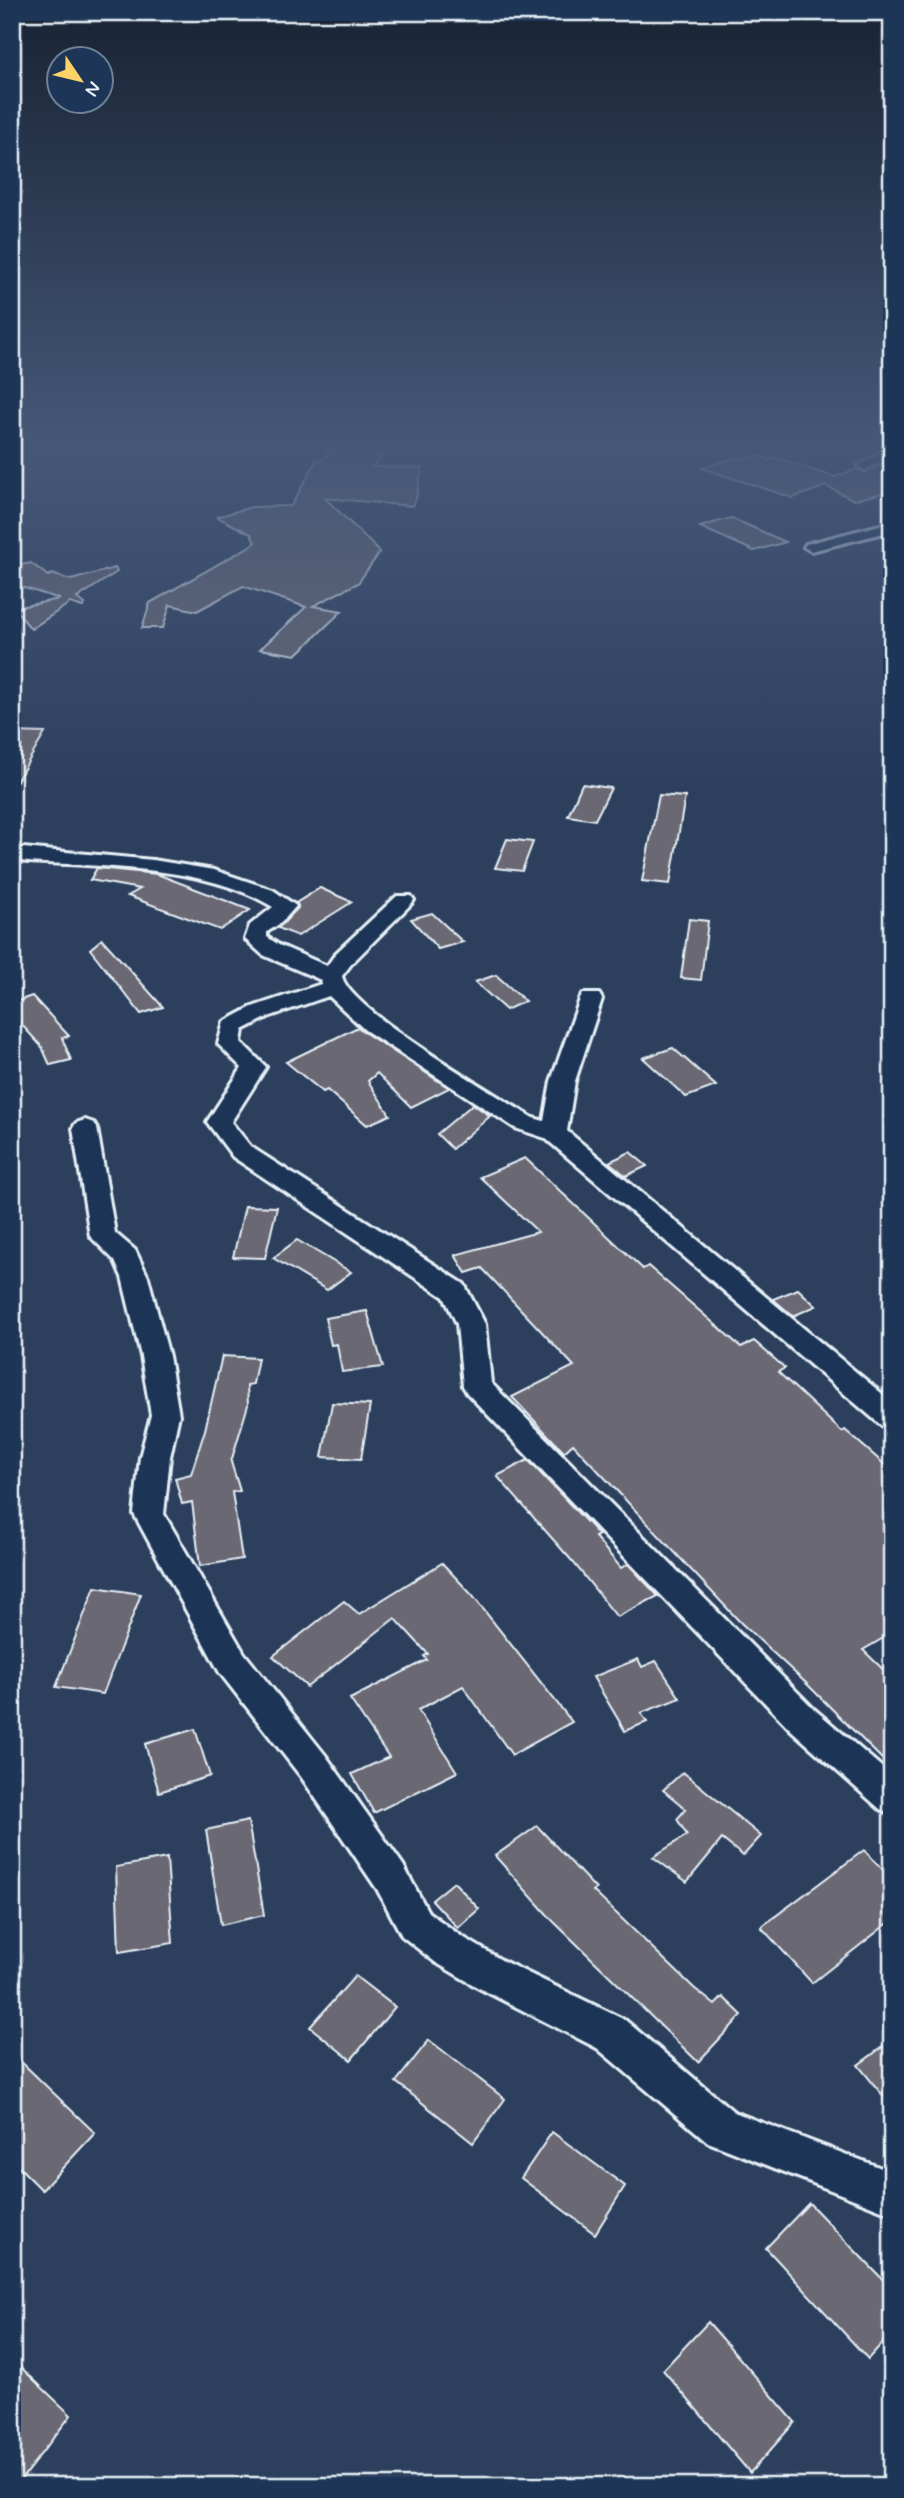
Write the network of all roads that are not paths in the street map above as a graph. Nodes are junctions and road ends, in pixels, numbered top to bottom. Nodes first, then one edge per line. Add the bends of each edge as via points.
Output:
1 (12, 853) edge
2 (404, 900) dead end
3 (332, 981) junction
4 (590, 999) dead end
5 (85, 1128) dead end
6 (554, 1133) junction
7 (892, 1418) edge
8 (892, 1798) edge
9 (892, 2193) edge

1 - 3 street via 139,863 274,897 286,906 257,929 256,939
2 - 3 street via 344,958
3 - 6 street via 373,1025 524,1123
3 - 8 street via 232,1027 229,1044 254,1067 219,1122 242,1152 454,1291 471,1324 477,1386 802,1719
4 - 6 street via 564,1081
5 - 9 street via 103,1236 126,1256 135,1277 163,1403 149,1514 232,1663 314,1767 390,1877 415,1924 490,1974 611,2034 722,2128
6 - 7 street

